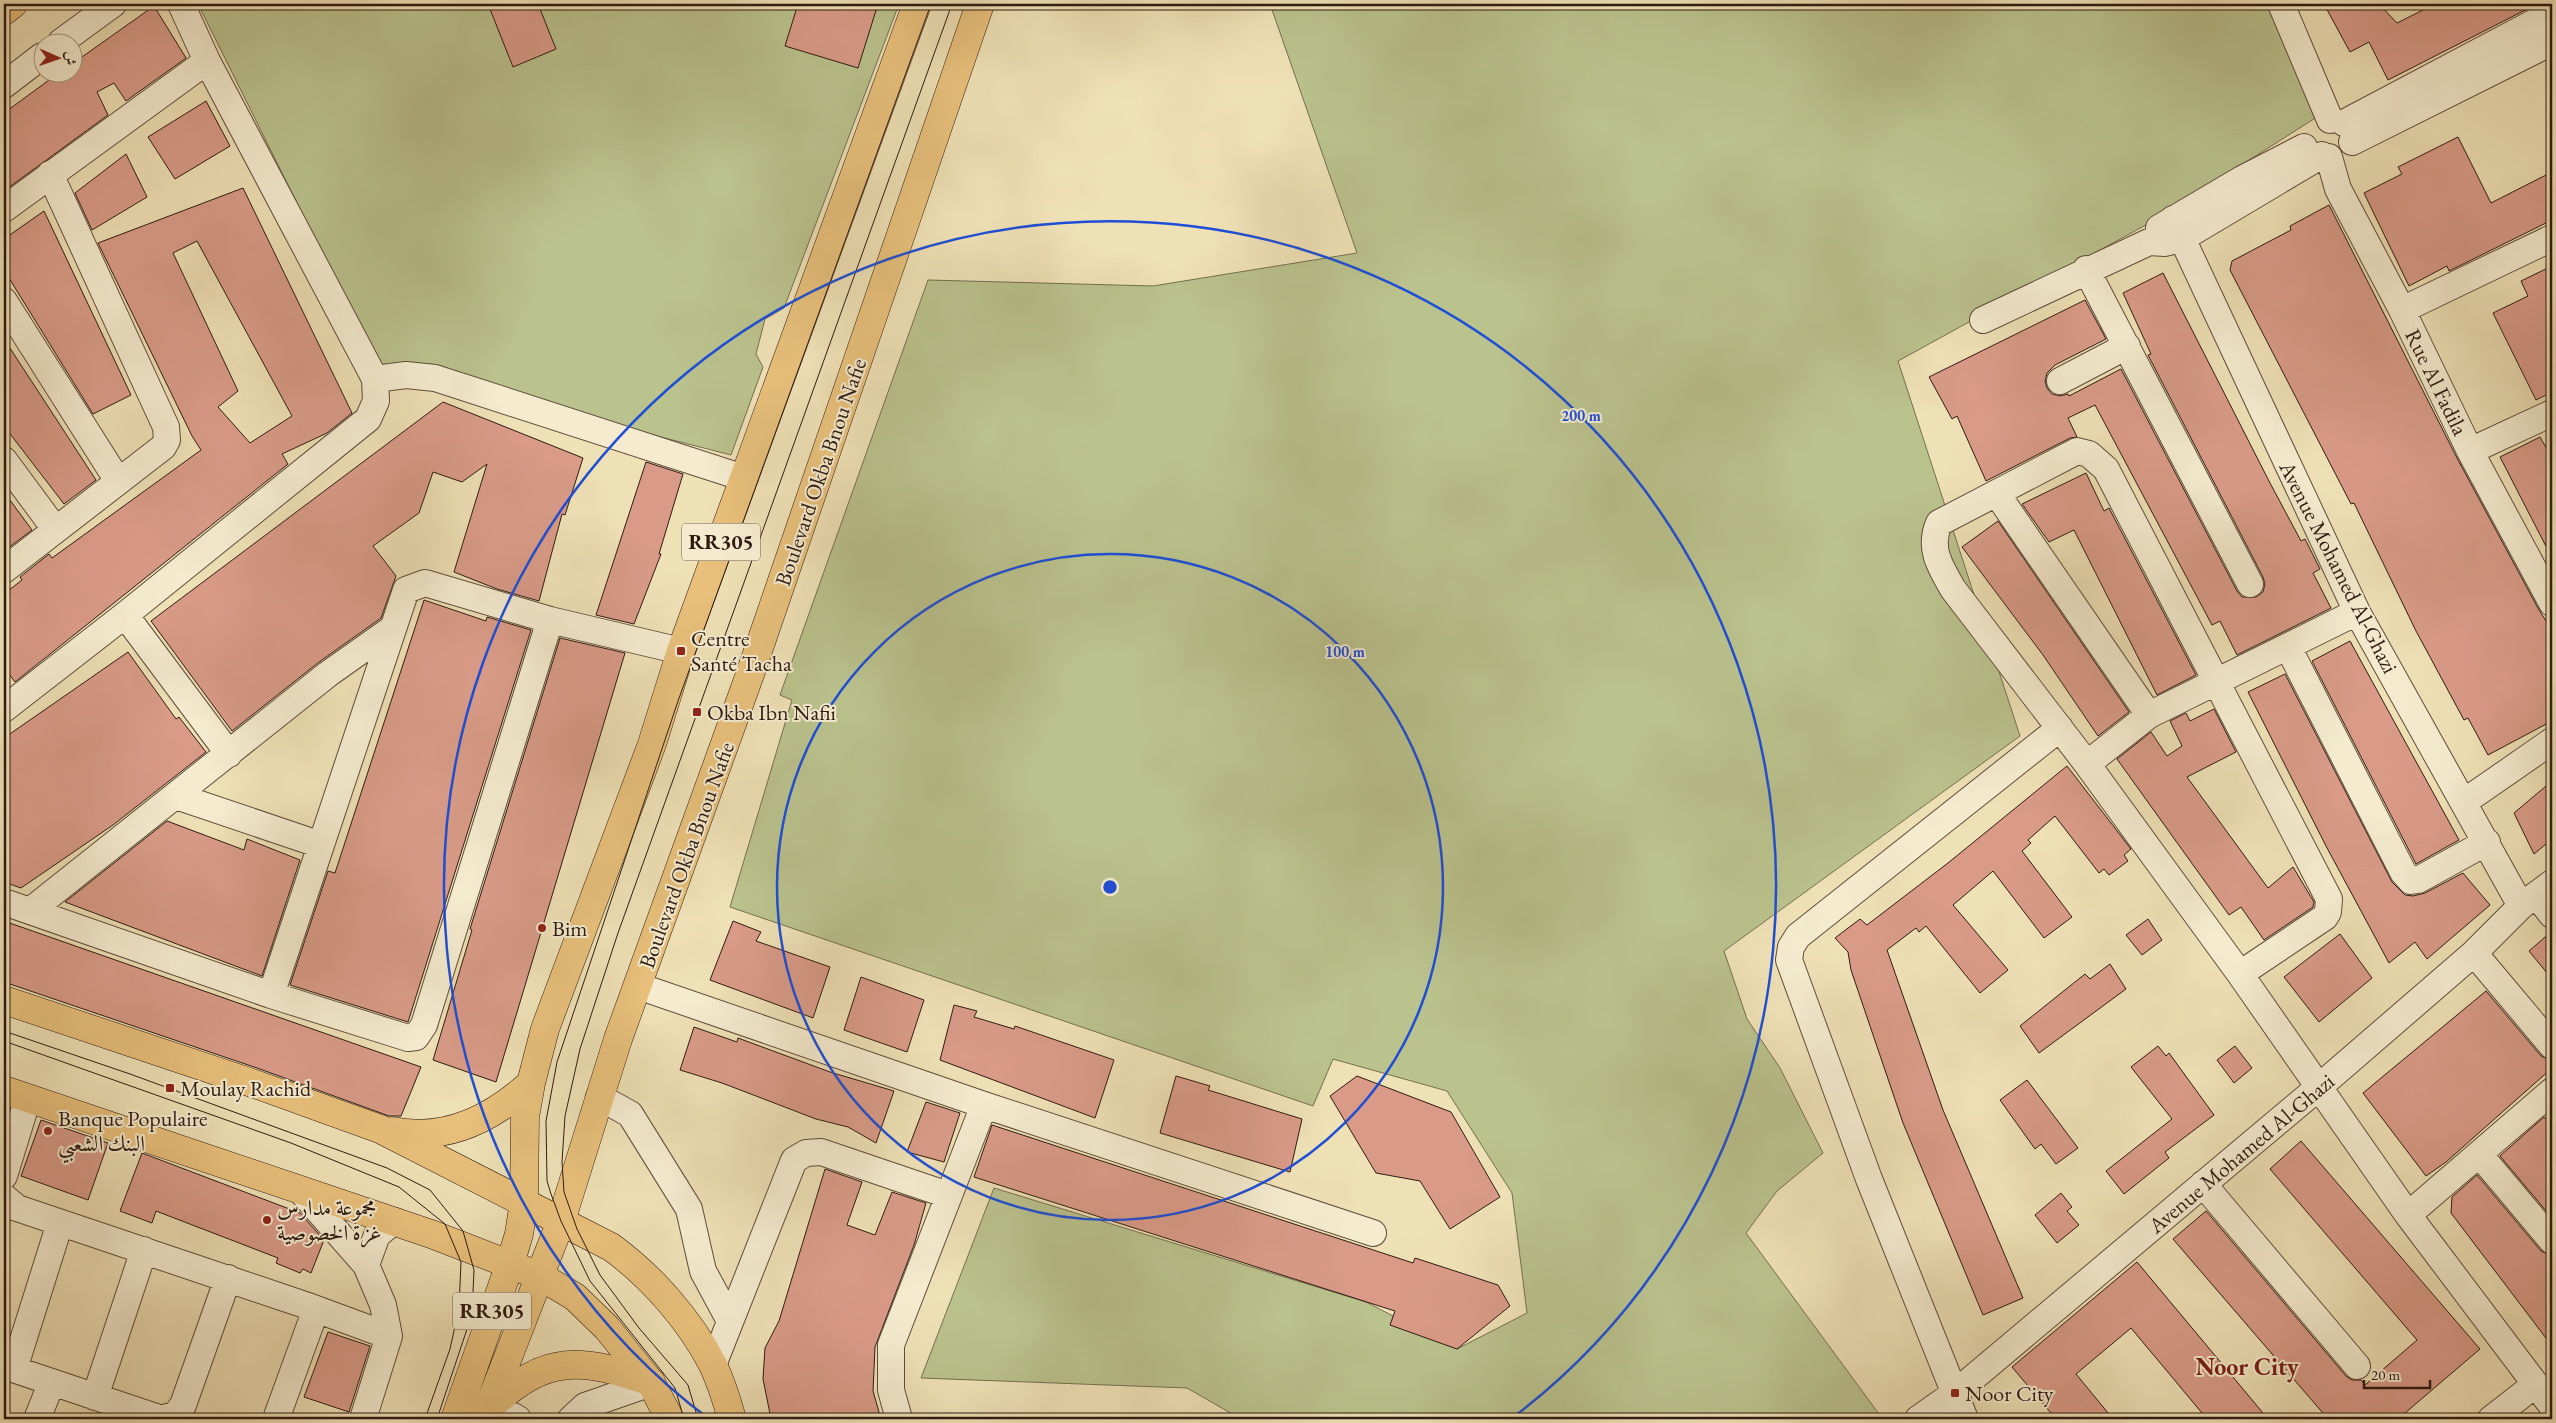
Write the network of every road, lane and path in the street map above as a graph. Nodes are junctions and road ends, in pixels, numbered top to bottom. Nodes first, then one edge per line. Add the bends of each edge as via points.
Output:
1 (13, 4) edge
2 (113, 4) edge
3 (181, 4) edge
4 (917, 4) edge
5 (980, 4) edge
6 (2281, 4) edge
7 (4, 11) edge
8 (2552, 13) edge
9 (75, 32) edge
10 (2552, 42) edge
11 (207, 60) junction
12 (32, 64) edge
13 (4, 85) edge
14 (2342, 128) junction
15 (2322, 151) junction
16 (50, 174) junction
17 (4, 209) edge
18 (2177, 229) junction
19 (2552, 238) edge
20 (2086, 269) junction
21 (4, 301) edge
22 (2402, 310) junction
23 (1984, 320) dead end
24 (2127, 346) junction
25 (375, 379) junction
26 (2060, 381) dead end
27 (2552, 414) edge
28 (2470, 450) junction
29 (4, 460) edge
30 (744, 478) junction
31 (118, 481) junction
32 (1997, 494) junction
33 (55, 529) junction
34 (4, 570) edge
35 (2250, 584) dead end
36 (2552, 602) edge
37 (2357, 612) junction
38 (125, 615) junction
39 (550, 620) junction
40 (393, 628) junction
41 (2288, 647) junction
42 (681, 652) junction
43 (2218, 681) junction
44 (6, 701) edge
45 (2149, 715) junction
46 (2060, 728) junction
47 (2552, 741) edge
48 (230, 754) junction
49 (2086, 764) junction
50 (176, 796) junction
51 (2464, 802) junction
52 (2487, 842) junction
53 (321, 845) junction
54 (2536, 895) edge
55 (4, 902) edge
56 (30, 911) junction
57 (2552, 915) edge
58 (2474, 953) junction
59 (2240, 974) junction
60 (638, 986) junction
61 (271, 994) junction
62 (4, 1000) edge
63 (2552, 1046) edge
64 (531, 1083) junction
65 (2319, 1087) junction
66 (2552, 1091) edge
67 (16, 1094) edge
68 (599, 1097) junction
69 (984, 1105) junction
70 (380, 1129) junction
71 (2479, 1154) junction
72 (578, 1164) junction
73 (4, 1176) edge
74 (2203, 1184) junction
75 (301, 1191) junction
76 (948, 1195) junction
77 (4, 1197) edge
78 (524, 1202) junction
79 (2408, 1215) junction
80 (394, 1221) junction
81 (561, 1221) junction
82 (60, 1223) junction
83 (1373, 1233) dead end
84 (2552, 1241) edge
85 (611, 1247) junction
86 (144, 1250) junction
87 (510, 1264) junction
88 (366, 1265) junction
89 (540, 1276) junction
90 (228, 1278) junction
91 (316, 1309) junction
92 (730, 1321) junction
93 (389, 1336) junction
94 (713, 1365) junction
95 (2357, 1366) dead end
96 (9, 1368) edge
97 (52, 1382) junction
98 (652, 1382) junction
99 (2536, 1384) junction
100 (1955, 1393) junction
101 (96, 1397) junction
102 (2552, 1406) edge
103 (126, 1414) edge
104 (485, 1416) edge
105 (38, 1419) edge
106 (276, 1419) edge
107 (363, 1419) edge
108 (455, 1419) edge
109 (518, 1419) edge
110 (571, 1419) edge
111 (670, 1419) edge
112 (732, 1419) edge
113 (899, 1419) edge
114 (1918, 1419) edge
115 (1965, 1419) edge
116 (2491, 1419) edge

1 - 7 main road
2 - 9 street
3 - 11 street
4 - 30 main road, RR305
5 - 60 main road, Boulevard Okba Bnou Nafie / RR305 via 749,677
6 - 14 street
8 - 14 street
10 - 14 street
11 - 16 street
11 - 25 street
12 - 13 street
14 - 15 street via 2317,127
14 - 15 street via 2348,150 2341,156
15 - 18 street via 2242,179
15 - 22 street, Rue Al Fadila via 2338,189
16 - 17 street
16 - 31 street via 166,427 167,440 163,447
18 - 20 street via 2157,229 2149,242
18 - 37 street, Avenue Mohamed Al-Ghazi
19 - 22 street
20 - 23 street
20 - 24 street
21 - 31 street
22 - 28 street, Rue Al Fadila
24 - 26 street
24 - 35 street
25 - 30 street via 406,375 435,378
25 - 38 street via 376,401 368,419
27 - 28 street
28 - 36 street, Rue Al Fadila
29 - 33 street
30 - 42 main road, RR305
31 - 33 street
32 - 43 street via 2077,451 2084,451 2097,459 2106,469 2185,624
32 - 45 street
32 - 46 street via 1939,523 1933,545 1941,569 1953,589
33 - 34 street
37 - 41 street
37 - 51 street, Avenue Mohamed Al-Ghazi
38 - 44 street
38 - 48 street
39 - 40 street via 425,582 406,590
39 - 42 street
39 - 61 street via 424,1025 416,1037 408,1038
40 - 48 street via 328,674
40 - 53 street
41 - 43 street
41 - 52 street via 2403,872 2411,881
42 - 64 main road, RR305 via 652,744 545,1030
43 - 45 street
43 - 59 street via 2329,898 2325,917
45 - 49 street
46 - 49 street
46 - 100 street via 1798,936 1791,947 1789,960 1866,1170
47 - 51 street
48 - 50 street
49 - 59 street
50 - 53 street
50 - 56 street
51 - 52 street, Avenue Mohamed Al-Ghazi
52 - 54 street, Avenue Mohamed Al-Ghazi
53 - 61 street
54 - 57 street
54 - 58 street, Avenue Mohamed Al-Ghazi
55 - 56 street
56 - 61 street
58 - 63 street
58 - 65 street, Avenue Mohamed Al-Ghazi
59 - 65 street
60 - 68 main road, Boulevard Okba Bnou Nafie / RR305
60 - 69 street
62 - 70 main road
64 - 70 main road via 487,1117 460,1128 405,1134
64 - 78 main road, RR305 via 523,1147
65 - 74 street, Avenue Mohamed Al-Ghazi
65 - 79 street
66 - 71 street
67 - 73 street
67 - 75 main road
68 - 72 main road, Boulevard Okba Bnou Nafie / RR305
68 - 92 street via 630,1114 689,1210 703,1271
69 - 76 street
69 - 83 street
70 - 78 main road
71 - 79 street
71 - 84 street
72 - 81 main road, Boulevard Okba Bnou Nafie / RR305
72 - 85 main road via 578,1187 584,1210
74 - 95 street
74 - 100 street, Avenue Mohamed Al-Ghazi
75 - 80 main road
75 - 88 street
76 - 92 street via 820,1152 806,1153 794,1160
76 - 113 street via 891,1345 891,1390
77 - 82 street via 17,1208
78 - 81 main road
78 - 87 main road, RR305
79 - 99 street
80 - 87 main road
80 - 88 street via 377,1235
81 - 85 main road
81 - 89 main road, Boulevard Okba Bnou Nafie / RR305
82 - 86 street
82 - 96 street
85 - 94 main road via 632,1262 683,1319
86 - 90 street
86 - 101 street
87 - 89 main road
87 - 108 main road, RR305
88 - 93 street via 383,1304
89 - 98 main road via 575,1297 607,1328
89 - 104 main road, Boulevard Okba Bnou Nafie / RR305
90 - 91 street
90 - 103 street via 183,1405 176,1414 162,1419
91 - 93 street
91 - 106 street
92 - 94 street
93 - 107 street
94 - 112 main road
96 - 97 street
97 - 101 street
97 - 105 street
98 - 104 main road via 590,1365 562,1366 535,1373 512,1386
98 - 110 street via 585,1406
98 - 111 main road
99 - 102 street
99 - 116 street
100 - 114 street, Avenue Mohamed Al-Ghazi
100 - 115 street
101 - 103 street
104 - 109 street via 513,1416

